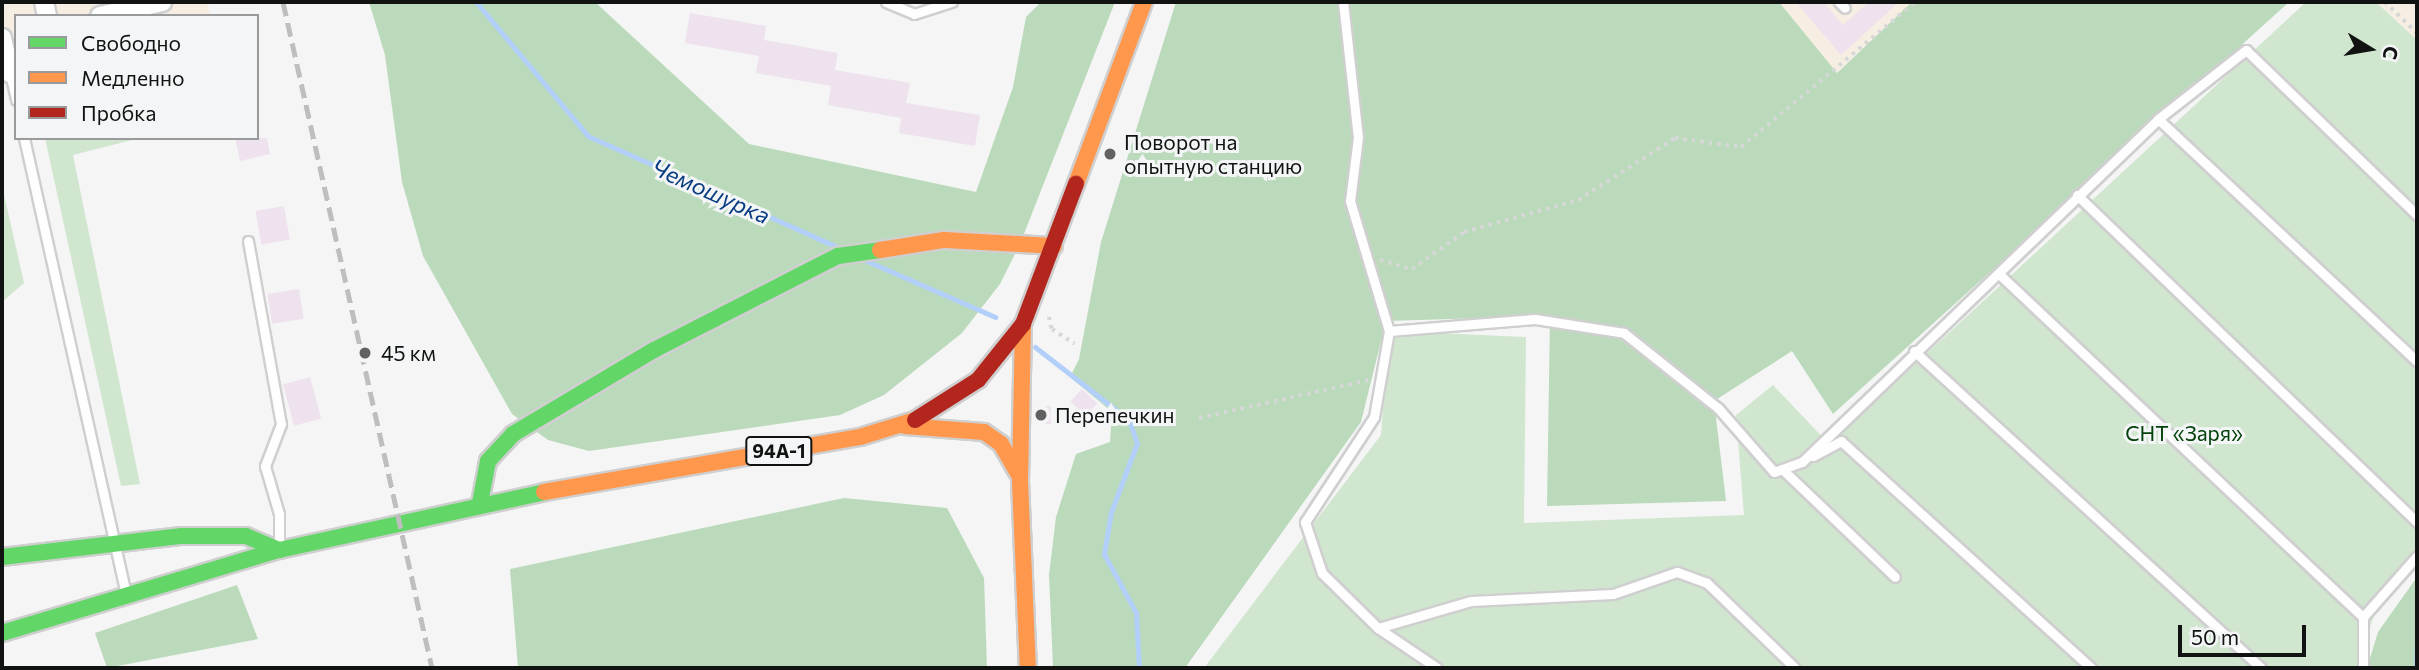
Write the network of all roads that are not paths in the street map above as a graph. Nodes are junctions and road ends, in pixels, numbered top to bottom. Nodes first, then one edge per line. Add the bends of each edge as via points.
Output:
1 (162, 2) edge
2 (886, 2) edge
3 (952, 2) edge
4 (1144, 2) edge
5 (1343, 2) edge
6 (143, 4) edge
7 (106, 14) edge
8 (2, 38) edge
9 (10, 73) joint
10 (14, 91) edge
11 (2158, 119) junction
12 (24, 140) edge
13 (2077, 195) junction
14 (2417, 215) edge
15 (248, 241) dead end
16 (1054, 246) junction
17 (1999, 274) junction
18 (1024, 324) junction
19 (1390, 331) junction
20 (1914, 351) junction
21 (2417, 360) edge
22 (901, 427) junction
23 (1802, 462) junction
24 (1782, 469) junction
25 (1020, 481) junction
26 (480, 503) junction
27 (2417, 522) edge
28 (116, 545) junction
29 (279, 550) junction
30 (2417, 556) edge
31 (2, 557) edge
32 (1895, 577) dead end
33 (126, 595) junction
34 (2363, 617) junction
35 (1378, 628) junction
36 (2, 633) edge
37 (1028, 668) edge
38 (1437, 668) edge
39 (1795, 668) edge
40 (2091, 668) edge
41 (2261, 668) edge
42 (2363, 668) edge

1 - 6 street
2 - 3 lane via 914,14
4 - 16 main road, 94А-1
5 - 19 lane via 1358,137 1350,201
6 - 7 street
8 - 9 street
9 - 10 lane
11 - 13 lane
11 - 14 lane via 2246,50
11 - 21 lane
12 - 28 lane
13 - 17 lane
13 - 27 lane
15 - 29 lane via 281,424 265,466 279,514
16 - 18 main road, 94А-1
16 - 26 main road via 997,239 864,249 838,256 654,350 513,434 488,461
17 - 20 lane
17 - 34 lane
18 - 22 main road, 94А-1 via 978,380
18 - 25 main road
19 - 24 lane via 1535,319 1624,333 1718,408 1774,472
19 - 35 lane via 1374,417 1304,523 1322,573
20 - 23 lane
20 - 41 lane
22 - 25 main road via 941,424 984,432 1001,444
22 - 26 main road, 94А-1
23 - 24 lane
23 - 40 lane via 1841,441
24 - 32 lane
25 - 37 main road
26 - 29 main road, 94А-1
28 - 29 main road via 246,537
28 - 31 main road
28 - 33 lane
29 - 33 main road, 94А-1
30 - 34 lane
33 - 36 main road, 94А-1
34 - 42 lane
35 - 38 lane
35 - 39 lane via 1471,601 1613,594 1677,572 1707,583

